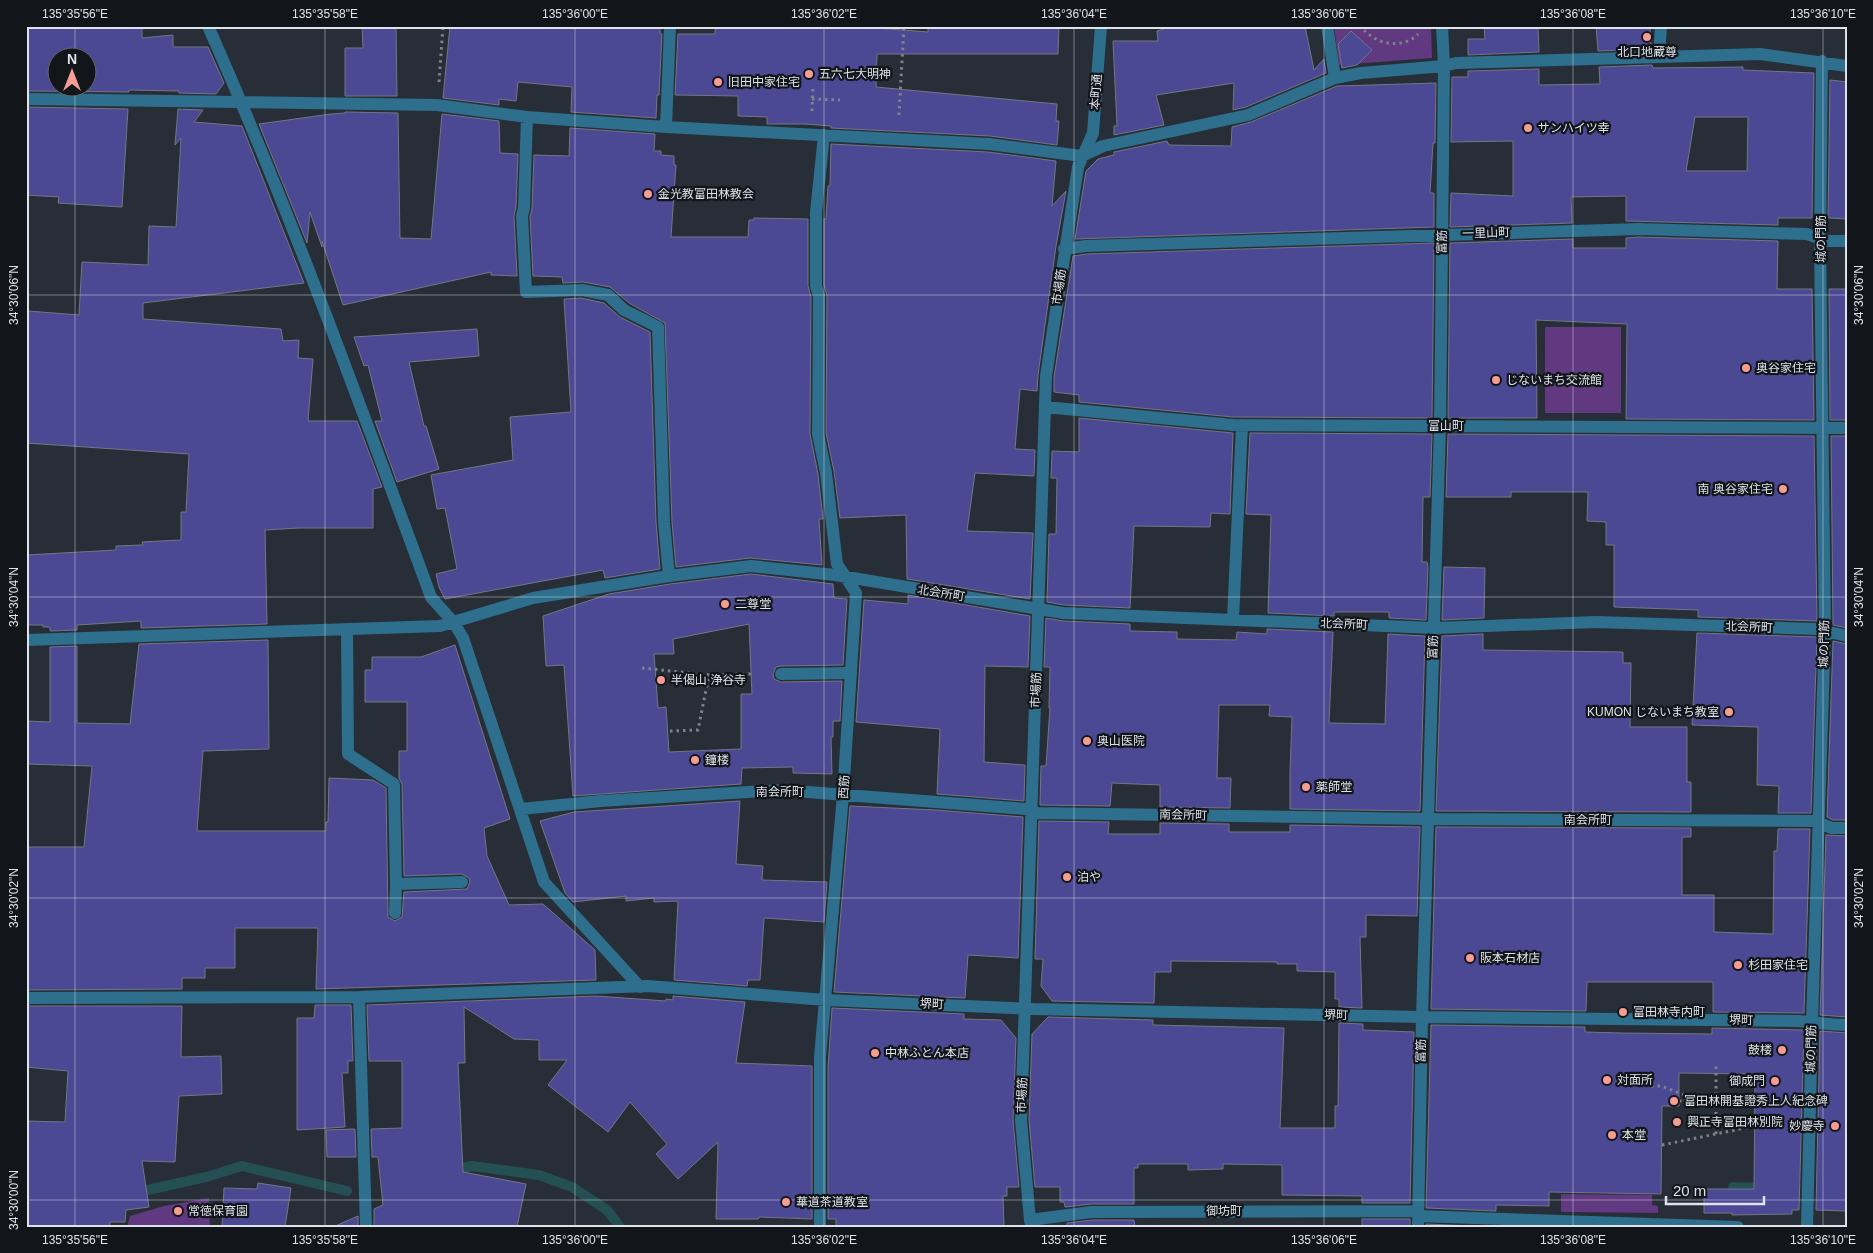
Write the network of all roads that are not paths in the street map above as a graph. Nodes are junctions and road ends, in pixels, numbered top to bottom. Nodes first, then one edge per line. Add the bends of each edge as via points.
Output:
1 (208, 26) edge
2 (670, 26) edge
3 (1101, 26) edge
4 (1327, 26) edge
5 (1442, 26) edge
6 (1661, 26) edge
7 (1659, 57) junction
8 (1822, 62) junction
9 (1444, 66) junction
10 (1847, 66) edge
11 (1335, 78) junction
12 (26, 99) edge
13 (242, 102) junction
14 (527, 117) junction
15 (666, 127) junction
16 (824, 135) junction
17 (1082, 156) junction
18 (1442, 235) junction
19 (1820, 238) junction
20 (1847, 241) edge
21 (1064, 249) junction
22 (1045, 407) junction
23 (1242, 425) junction
24 (1440, 426) junction
25 (1822, 428) junction
26 (1847, 428) edge
27 (669, 576) junction
28 (844, 577) junction
29 (1038, 609) junction
30 (1233, 619) junction
31 (454, 623) junction
32 (1434, 628) junction
33 (347, 629) junction
34 (1825, 631) junction
35 (1847, 636) edge
36 (26, 640) edge
37 (851, 673) junction
38 (781, 674) dead end
39 (843, 795) junction
40 (521, 809) junction
41 (1032, 811) junction
42 (1428, 819) junction
43 (1819, 824) junction
44 (1847, 828) edge
45 (462, 882) dead end
46 (396, 884) junction
47 (394, 913) dead end
48 (640, 987) junction
49 (359, 997) junction
50 (26, 998) edge
51 (826, 1000) junction
52 (1025, 1008) junction
53 (1422, 1017) junction
54 (1812, 1022) junction
55 (1847, 1025) edge
56 (1418, 1218) edge
57 (1031, 1224) edge
58 (366, 1227) edge
59 (820, 1227) edge
60 (1738, 1227) edge
61 (1807, 1227) edge

1 - 13 street
2 - 15 street
3 - 17 street, 本町通 via 1093,133
4 - 11 street
5 - 9 street, 富筋
6 - 7 street
7 - 8 street via 1760,54
7 - 9 street via 1456,62
8 - 10 street
8 - 19 street, 城の門筋
9 - 11 street
9 - 18 street, 富筋
11 - 17 street via 1248,115 1103,146
12 - 13 street
13 - 14 street via 437,105
13 - 31 street via 431,597
14 - 15 street
14 - 27 street via 522,216 526,292 582,290 608,295 624,310 658,327 664,522
15 - 16 street
16 - 17 street via 989,144
16 - 28 street, 西筋 via 816,212 818,434 837,564
17 - 21 street, 市場筋
18 - 19 street, 一里山町 via 1639,229 1807,234
18 - 21 street, 一里山町
18 - 24 street, 富筋
19 - 20 street, 一里山町
19 - 25 street, 城の門筋
21 - 22 street, 市場筋 via 1046,376
22 - 23 street, 富山町
22 - 29 street, 市場筋
23 - 24 street, 富山町
23 - 30 street
24 - 25 street, 富山町
24 - 32 street, 富筋
25 - 26 street, 富山町
25 - 34 street, 城の門筋
27 - 28 street, 北会所町 via 751,566
27 - 31 street, 北会所町 via 533,598
28 - 29 street, 北会所町
28 - 37 street, 西筋 via 856,593
29 - 30 street, 北会所町 via 1063,613
29 - 41 street, 市場筋
30 - 32 street, 北会所町
31 - 33 street, 北会所町
31 - 40 street via 463,638
32 - 34 street, 北会所町 via 1596,622
32 - 42 street, 富筋
33 - 36 street, 北会所町
33 - 46 street via 348,754 394,784
34 - 35 street, 北会所町
34 - 43 street, 城の門筋
37 - 38 street
37 - 39 street, 西筋
39 - 40 street, 南会所町 via 782,790
39 - 41 street, 南会所町
39 - 51 street, 西筋
40 - 48 street via 544,882
41 - 42 street, 南会所町
41 - 52 street, 市場筋
42 - 43 street, 南会所町 via 1813,821
42 - 53 street, 富筋
43 - 44 street, 南会所町
43 - 54 street, 城の門筋
45 - 46 street
46 - 47 street
48 - 49 street, 堺町
48 - 51 street, 堺町
49 - 50 street, 堺町
49 - 58 street
51 - 52 street, 堺町
51 - 59 street, 西筋 via 820,1057
52 - 53 street, 堺町
52 - 57 street, 市場筋 via 1021,1120
53 - 54 street, 堺町
53 - 56 street, 富筋
54 - 55 street, 堺町
54 - 61 street, 城の門筋
56 - 57 street, 御坊町 via 1090,1212
56 - 60 street, 御坊町

